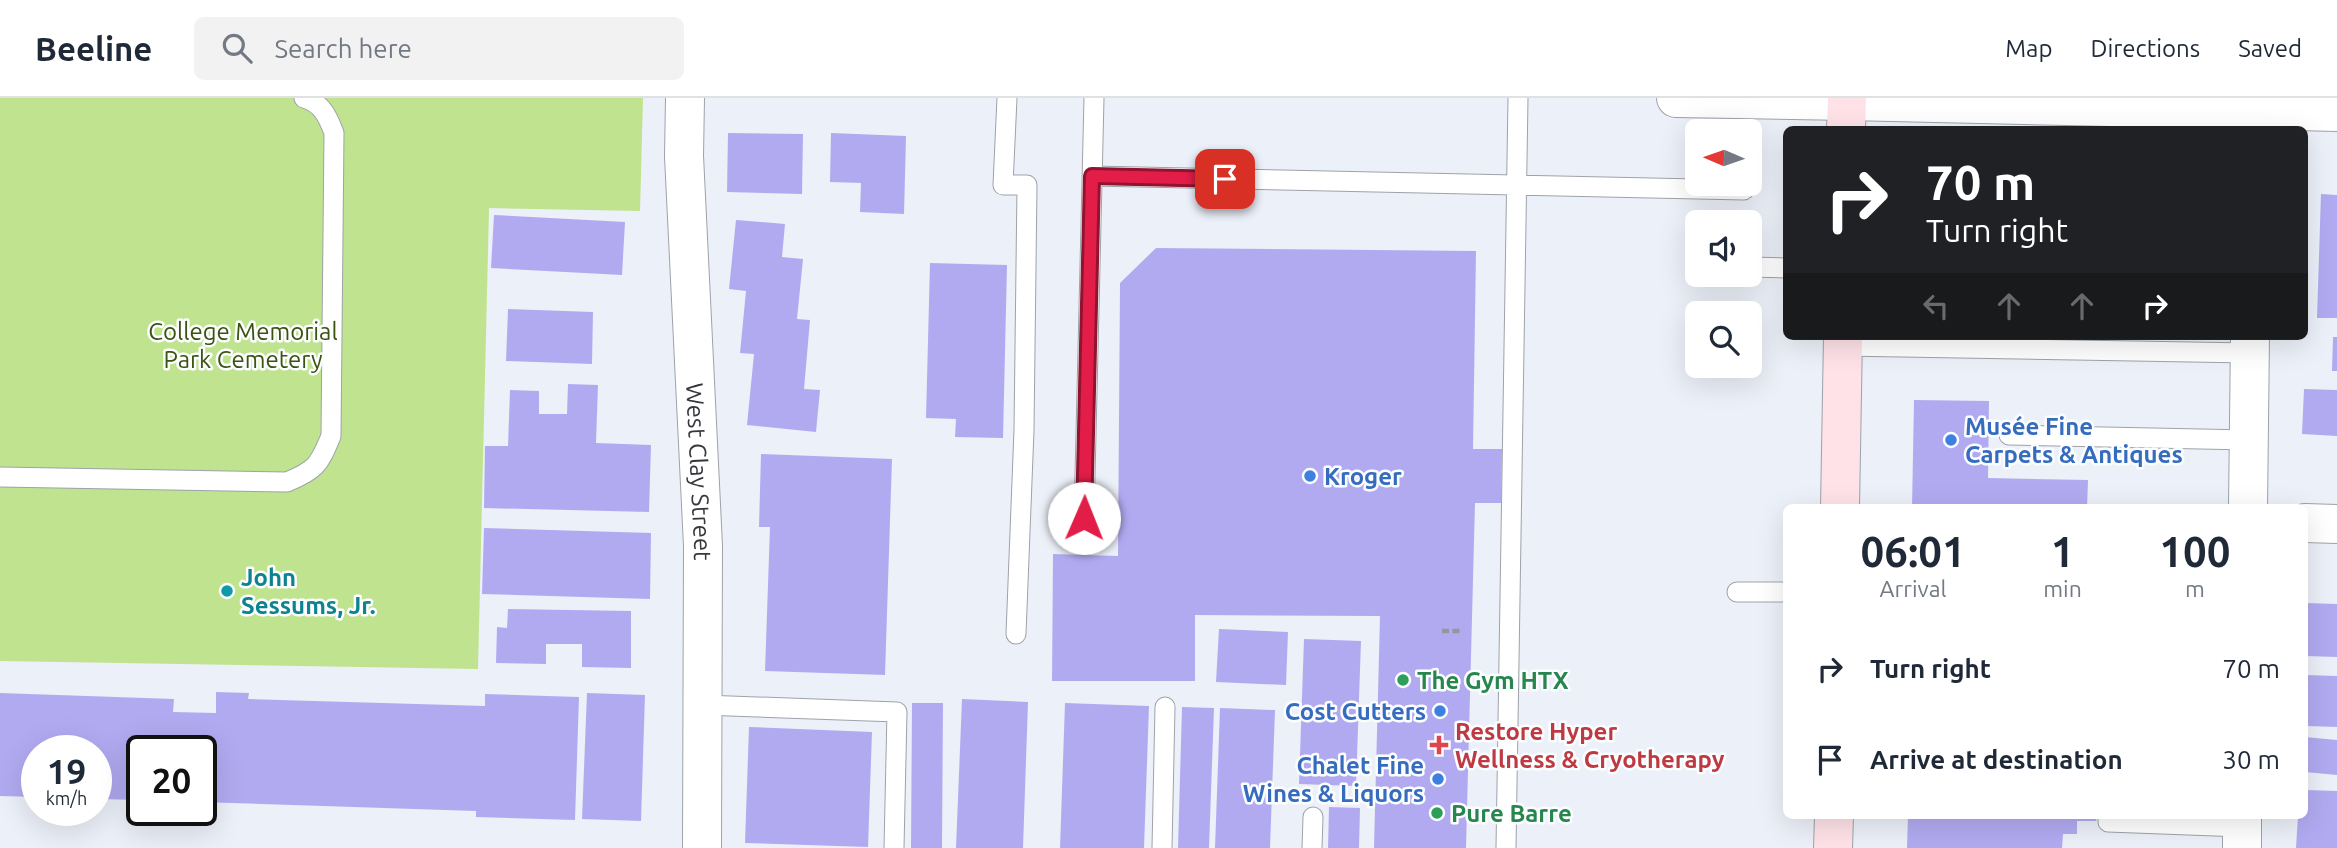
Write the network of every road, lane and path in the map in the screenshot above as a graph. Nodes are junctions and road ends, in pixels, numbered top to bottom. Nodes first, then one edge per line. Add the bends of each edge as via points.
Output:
1 (304, 98) edge
2 (685, 98) edge
3 (1007, 98) edge
4 (1094, 98) edge
5 (1518, 98) edge
6 (1676, 98) edge
7 (1847, 110) edge
8 (2337, 112) edge
9 (2253, 113) edge
10 (2065, 118) edge
11 (1092, 176) junction
12 (1517, 186) junction
13 (1685, 189) edge
14 (1762, 267) edge
15 (1783, 268) edge
16 (1843, 341) edge
17 (2095, 343) edge
18 (2154, 344) edge
19 (2249, 345) edge
20 (2009, 435) dead end
21 (2249, 440) junction
22 (0, 477) edge
23 (1840, 504) edge
24 (2248, 504) edge
25 (1084, 518) dead end
26 (2308, 523) edge
27 (2337, 524) edge
28 (1737, 592) dead end
29 (1783, 592) edge
30 (1442, 631) dead end
31 (1463, 631) dead end
32 (1016, 634) dead end
33 (702, 705) junction
34 (1165, 707) dead end
35 (1312, 817) dead end
36 (1834, 819) edge
37 (2108, 819) edge
38 (2242, 830) edge
39 (702, 848) edge
40 (894, 848) edge
41 (1162, 848) edge
42 (1312, 848) edge
43 (1506, 848) edge
44 (1833, 848) edge

1 - 22 lane via 326,112 334,132 331,436 323,456 310,472 287,482
2 - 33 street, West Clay Street via 703,546
3 - 32 lane via 1003,185 1027,185
4 - 11 lane
5 - 12 lane
6 - 7 street
7 - 10 street
8 - 9 street
9 - 10 street
11 - 12 lane
11 - 25 lane
12 - 13 lane
12 - 43 lane
14 - 15 lane
16 - 17 lane
16 - 23 main road
17 - 18 lane
18 - 19 lane
19 - 21 street
20 - 21 lane
21 - 24 street
26 - 27 street
28 - 29 lane
30 - 31 path
33 - 39 street, West Clay Street
33 - 40 lane via 897,712
34 - 41 lane
35 - 42 lane
36 - 44 main road
37 - 38 lane

